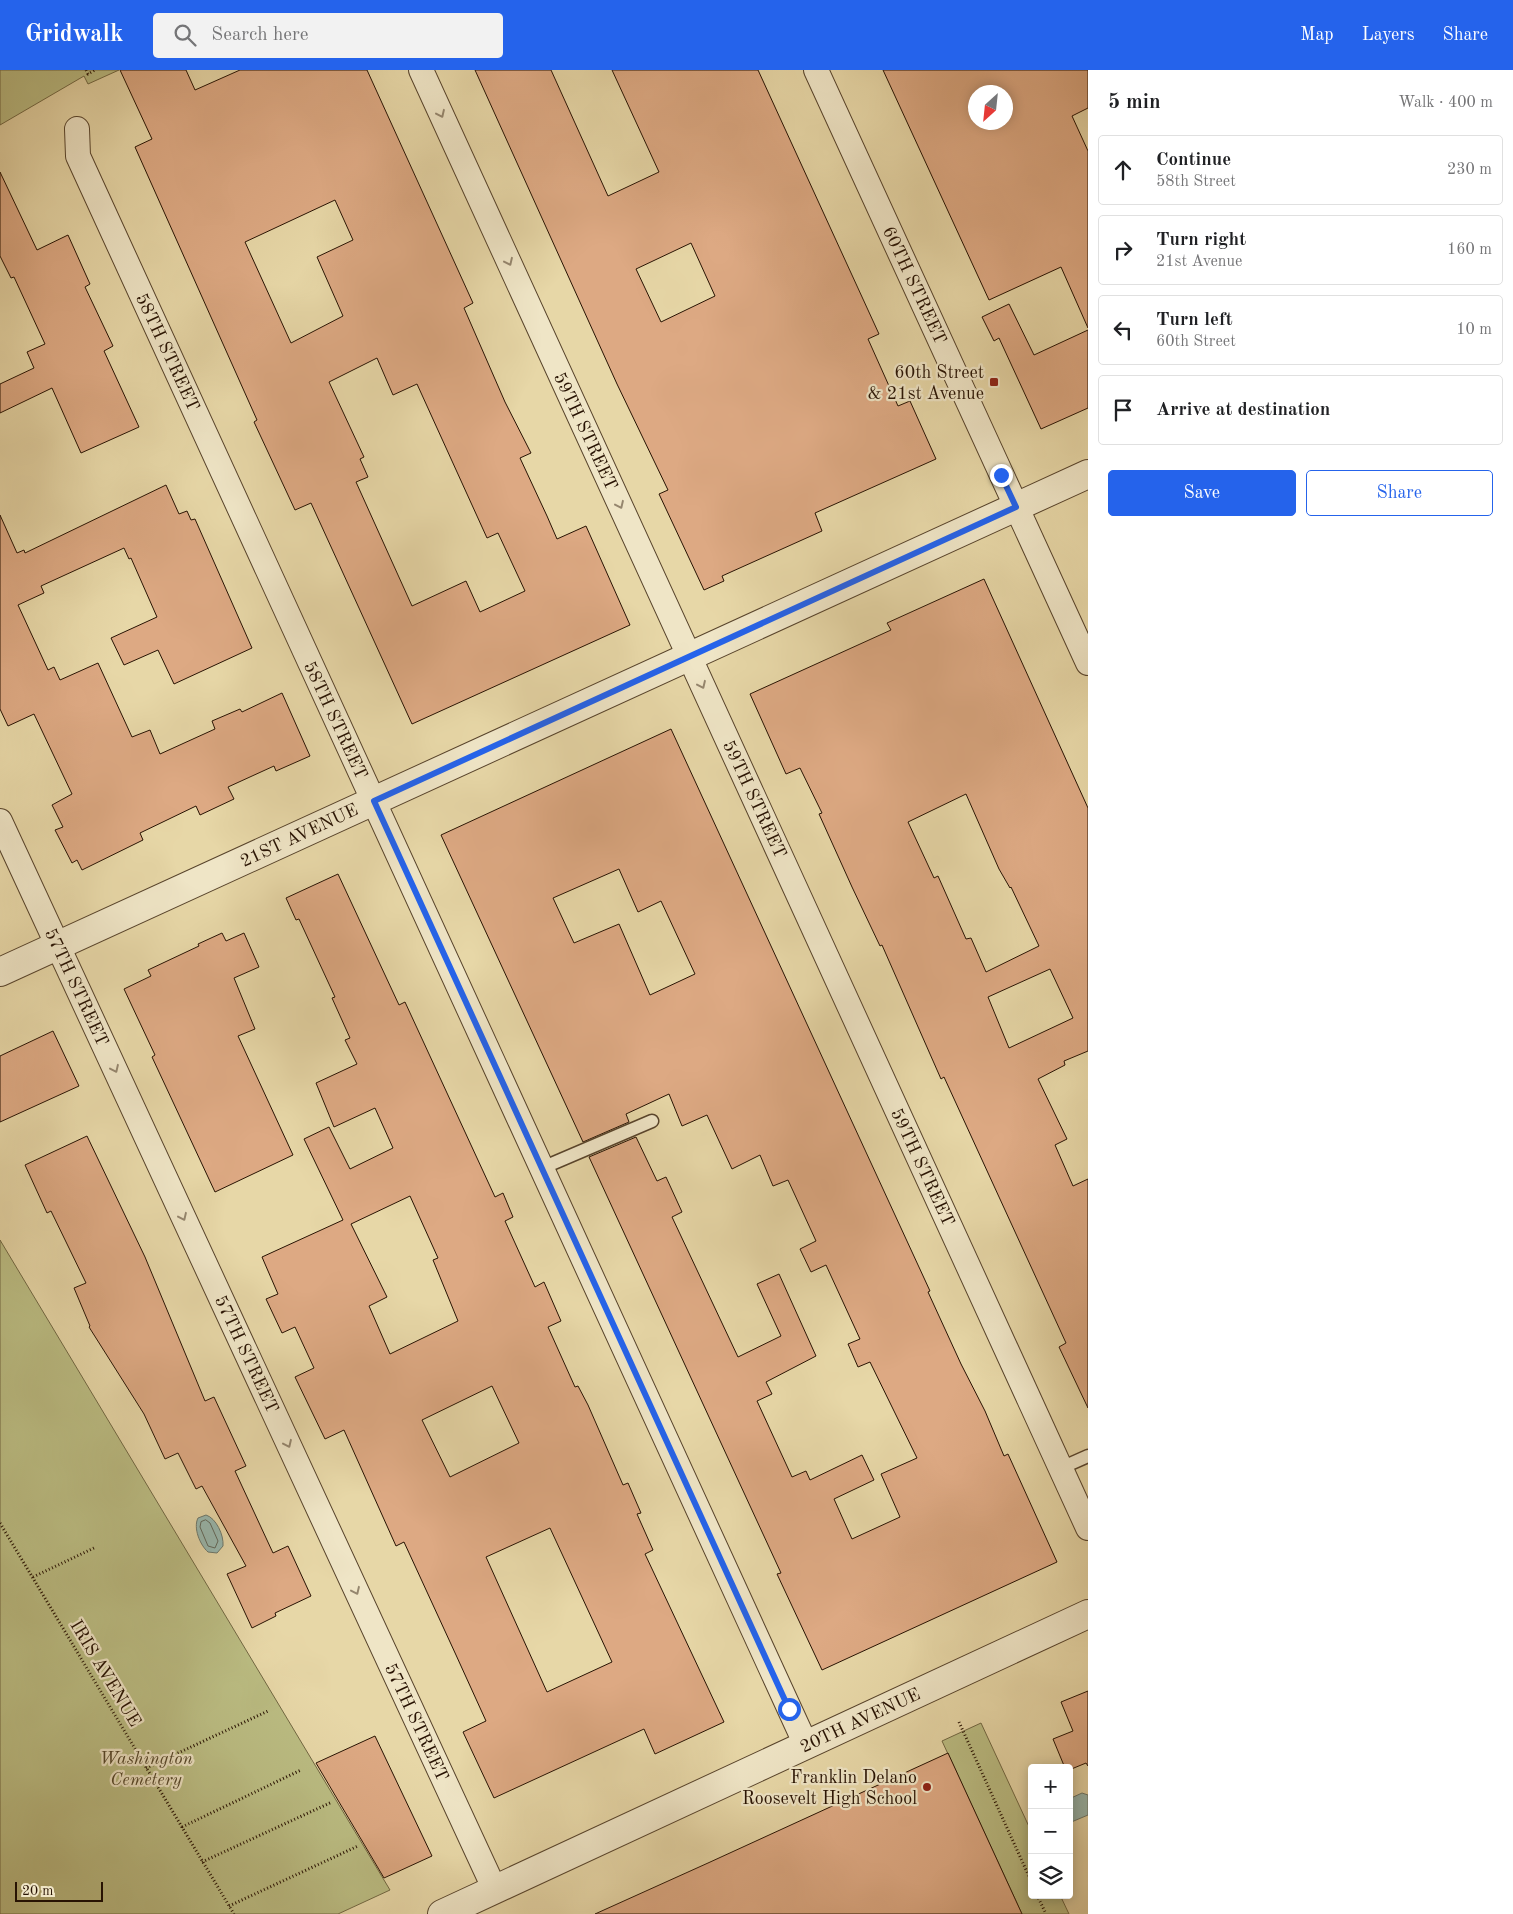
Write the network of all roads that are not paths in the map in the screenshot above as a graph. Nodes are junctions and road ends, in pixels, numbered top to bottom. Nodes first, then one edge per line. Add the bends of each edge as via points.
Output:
1 (421, 70) edge
2 (816, 70) edge
3 (77, 129) dead end
4 (1088, 474) edge
5 (1016, 507) junction
6 (689, 655) junction
7 (1088, 663) edge
8 (374, 801) junction
9 (0, 820) edge
10 (58, 946) junction
11 (0, 972) edge
12 (652, 1121) dead end
13 (542, 1168) junction
14 (1088, 1456) edge
15 (1061, 1468) junction
16 (1088, 1528) edge
17 (1088, 1614) edge
18 (806, 1745) junction
19 (494, 1888) junction
20 (442, 1914) edge

1 -> 6 street, 59TH STREET
2 - 5 street, 60TH STREET
3 - 8 street, 58TH STREET via 78,156
4 - 5 street, 21ST AVENUE
5 - 6 street, 21ST AVENUE
5 - 7 street, 60TH STREET
6 - 8 street, 21ST AVENUE
6 -> 15 street, 59TH STREET
8 - 10 street, 21ST AVENUE
8 - 13 street, 58TH STREET
9 - 10 street, 57TH STREET
10 - 11 street, 21ST AVENUE
10 -> 19 street, 57TH STREET
12 - 13 lane
13 - 18 street, 58TH STREET
14 - 15 lane
15 - 16 street, 59TH STREET
17 - 18 street, 20TH AVENUE
18 - 19 street, 20TH AVENUE
19 - 20 street, 20TH AVENUE

